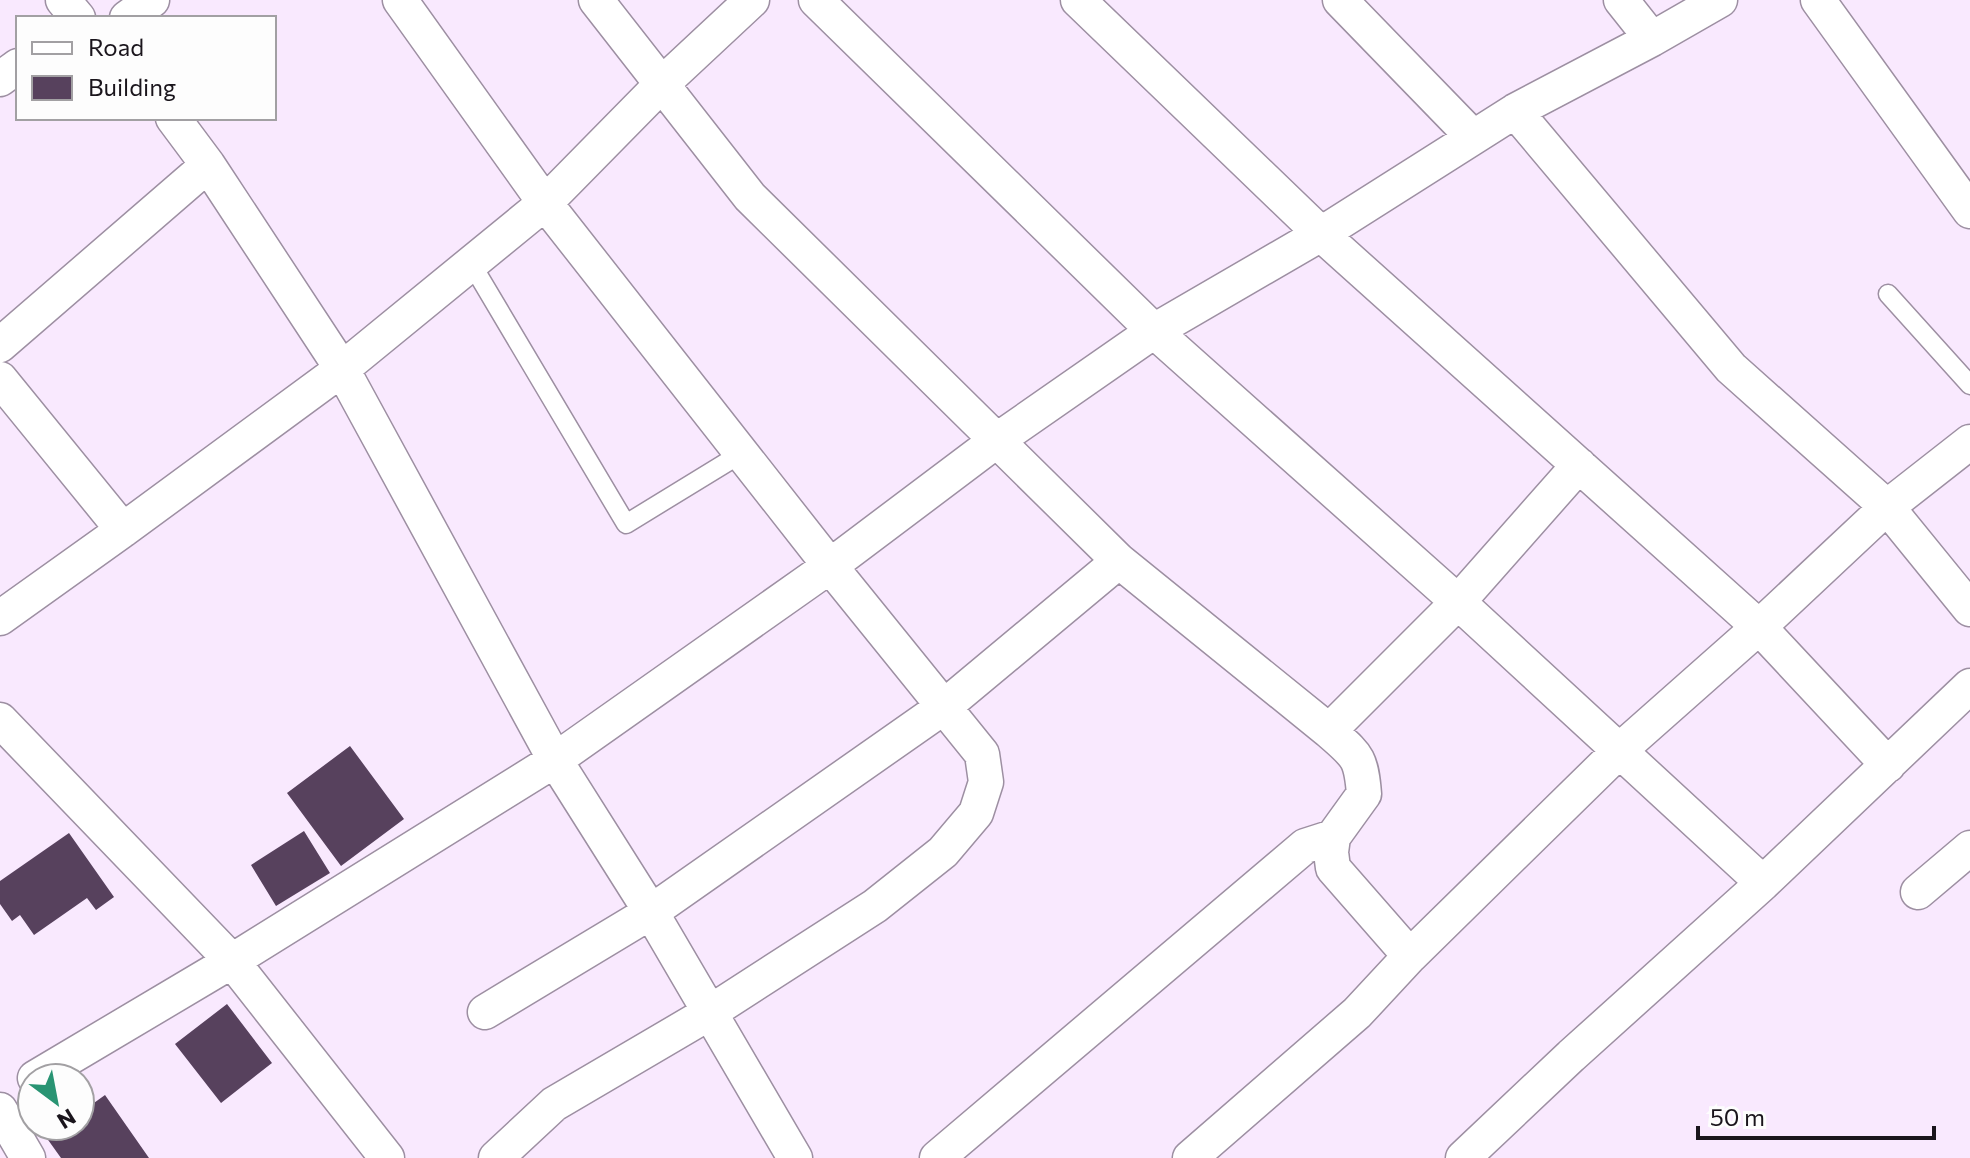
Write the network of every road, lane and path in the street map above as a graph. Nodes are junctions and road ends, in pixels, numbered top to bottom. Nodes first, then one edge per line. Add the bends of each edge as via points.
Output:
1 (63, 0) edge
2 (152, 0) edge
3 (400, 0) edge
4 (596, 0) edge
5 (752, 0) edge
6 (816, 0) edge
7 (1078, 0) edge
8 (1340, 0) edge
9 (1621, 0) edge
10 (1720, 0) edge
11 (1818, 0) edge
12 (76, 16) edge
13 (130, 16) edge
14 (1652, 39) junction
15 (663, 83) junction
16 (1515, 111) junction
17 (174, 120) edge
18 (1473, 137) junction
19 (208, 165) junction
20 (545, 203) junction
21 (1970, 211) edge
22 (1321, 234) junction
23 (471, 263) junction
24 (1888, 294) dead end
25 (1154, 331) junction
26 (0, 345) edge
27 (342, 369) junction
28 (0, 379) edge
29 (1970, 385) edge
30 (996, 441) junction
31 (1970, 442) edge
32 (742, 453) junction
33 (1579, 465) junction
34 (1887, 507) junction
35 (123, 530) junction
36 (1119, 561) junction
37 (830, 566) junction
38 (1458, 602) junction
39 (1970, 609) edge
40 (0, 618) edge
41 (1759, 627) junction
42 (1970, 686) edge
43 (945, 706) junction
44 (0, 720) edge
45 (1329, 731) junction
46 (1620, 750) junction
47 (555, 760) junction
48 (1888, 765) junction
49 (1333, 837) junction
50 (1970, 848) edge
51 (1763, 883) junction
52 (1918, 892) dead end
53 (651, 912) junction
54 (1410, 956) junction
55 (232, 961) junction
56 (485, 1012) dead end
57 (709, 1013) junction
58 (63, 1062) edge
59 (0, 1110) edge
60 (372, 1153) edge
61 (28, 1158) edge
62 (496, 1158) edge
63 (795, 1158) edge
64 (937, 1158) edge
65 (1190, 1158) edge
66 (1463, 1158) edge

1 - 12 street
2 - 13 street
3 - 20 street
4 - 15 street
5 - 15 street
6 - 25 street
7 - 22 street
8 - 18 street
9 - 14 street
10 - 14 street
11 - 21 street
14 - 16 street
15 - 20 street
15 - 30 street via 750,197
16 - 18 street
16 - 34 street via 1731,368
17 - 19 street
18 - 22 street
19 - 26 street
19 - 27 street
20 - 23 street
20 - 32 street
22 - 25 street
22 - 33 street
23 - 27 street
23 - 32 lane via 626,524
24 - 29 lane
25 - 30 street
25 - 38 street
27 - 35 street
27 - 47 street
28 - 35 street
30 - 36 street
30 - 37 street
31 - 34 street
32 - 37 street
33 - 38 street
33 - 41 street
34 - 39 street
34 - 41 street
35 - 40 street
36 - 43 street
36 - 45 street
37 - 43 street
37 - 47 street
38 - 45 street
38 - 46 street
41 - 46 street
41 - 48 street
42 - 48 street
43 - 53 street
43 - 57 street via 982,754 986,782 976,813 943,852 875,906
44 - 55 street
45 - 49 street via 1357,756 1364,794
46 - 51 street
46 - 54 street
47 - 53 street
47 - 55 street
48 - 51 street
49 - 54 street via 1333,868
49 - 64 street via 1305,846
50 - 52 street
51 - 66 street
53 - 56 street
53 - 57 street
54 - 65 street via 1357,1013
55 - 58 street
55 - 60 street
57 - 62 street via 554,1104
57 - 63 street
59 - 61 street

